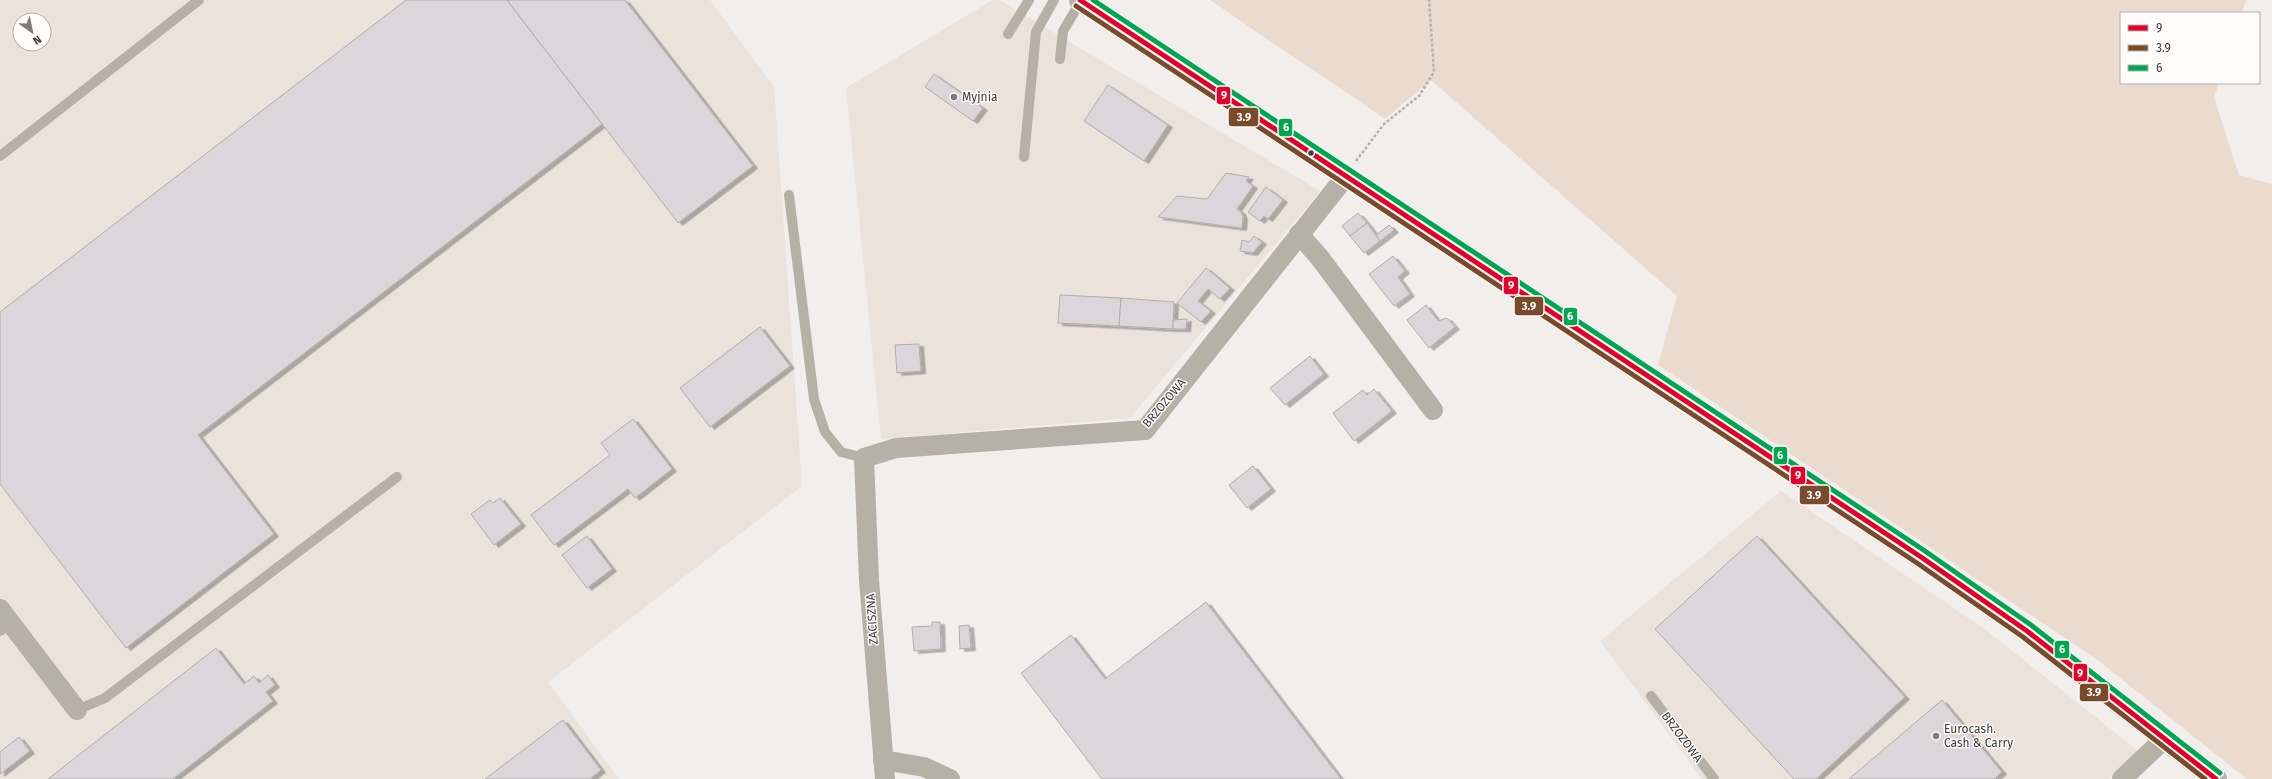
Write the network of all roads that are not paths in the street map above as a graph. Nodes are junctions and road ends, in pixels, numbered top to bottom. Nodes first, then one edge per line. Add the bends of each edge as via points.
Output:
1 (199, 0) edge
2 (1029, 0) edge
3 (1054, 0) edge
4 (1080, 0) edge
5 (1008, 34) dead end
6 (1060, 59) dead end
7 (0, 156) edge
8 (1024, 156) dead end
9 (1346, 176) junction
10 (789, 195) dead end
11 (1299, 234) junction
12 (1433, 410) dead end
13 (864, 458) junction
14 (397, 477) dead end
15 (3, 621) edge
16 (1651, 696) dead end
17 (77, 710) joint
18 (2165, 738) junction
19 (884, 769) edge
20 (950, 779) edge
21 (1714, 779) edge
22 (2122, 779) edge
23 (2216, 779) edge

1 - 7 lane
2 - 5 lane
3 - 8 lane via 1036,32
4 - 6 lane via 1063,31
4 - 9 main road
9 - 11 street, BRZOZOWA
9 - 18 main road via 1921,558 2027,631
10 - 13 lane via 814,399 825,432 841,452
11 - 12 street via 1320,258
11 - 13 street, BRZOZOWA via 1145,430 896,448
13 - 19 street, ZACISZNA via 869,580
14 - 17 lane via 105,698
15 - 17 street
16 - 21 lane, BRZOZOWA
18 - 22 street
18 - 23 main road
19 - 20 street via 924,767

